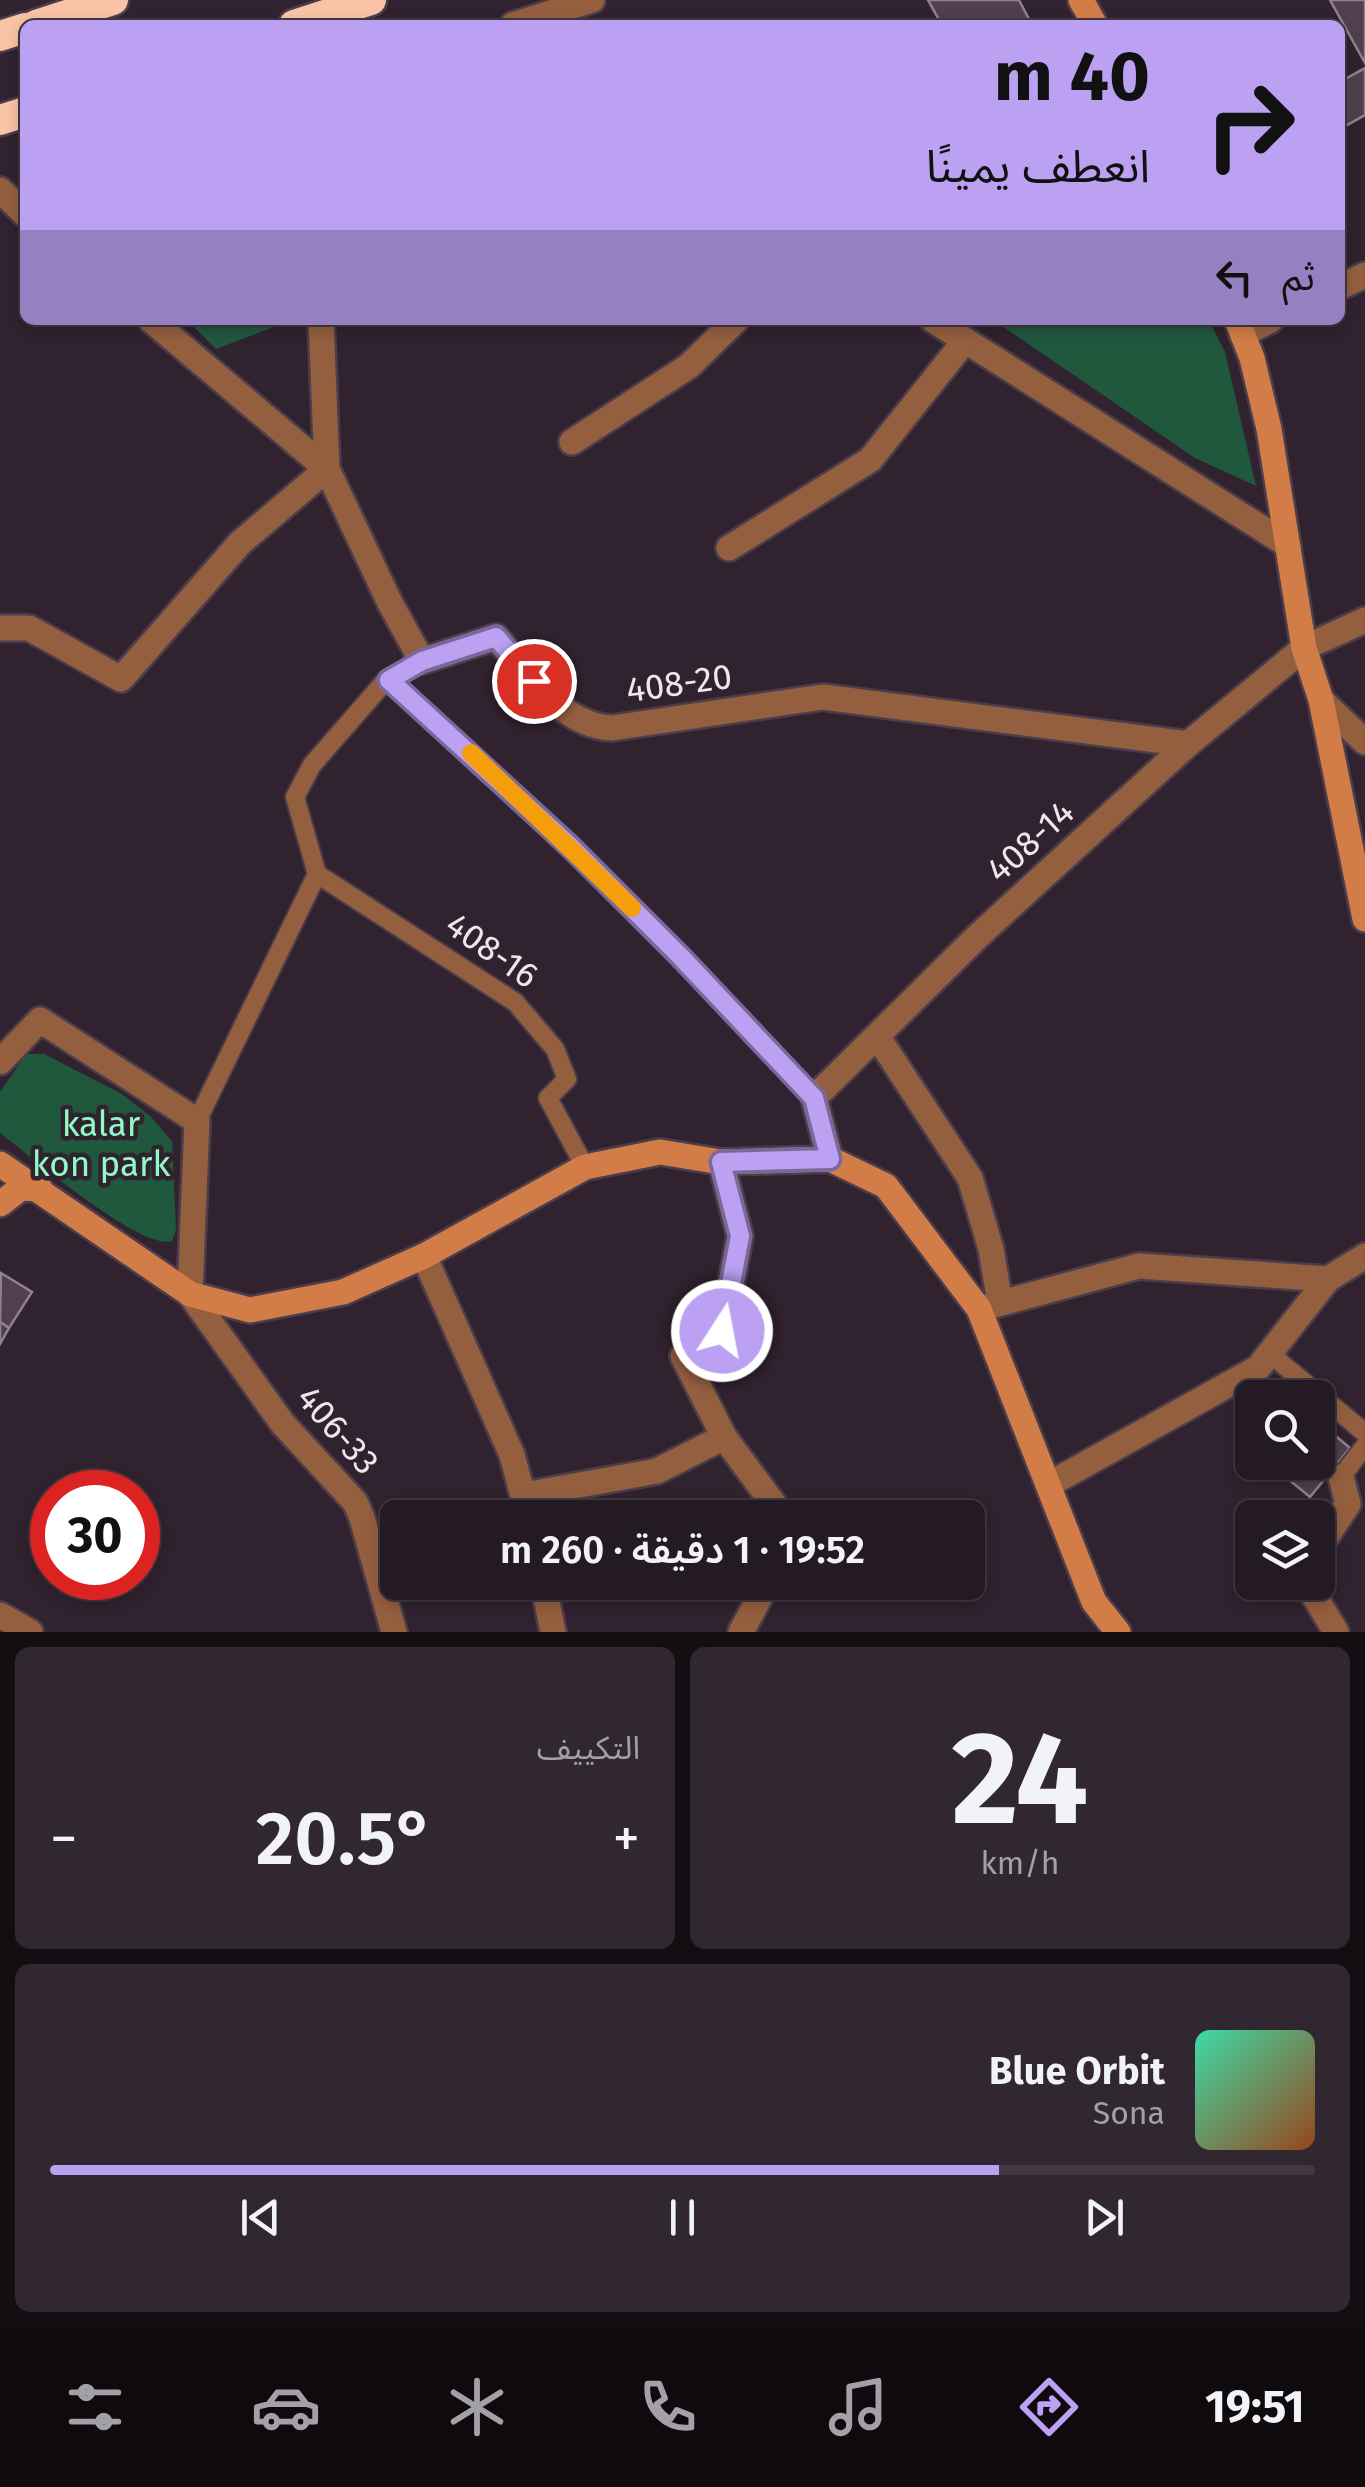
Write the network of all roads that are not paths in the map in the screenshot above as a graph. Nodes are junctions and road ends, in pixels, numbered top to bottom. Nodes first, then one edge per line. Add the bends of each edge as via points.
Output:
1 (112, 0) edge
2 (371, 0) edge
3 (592, 0) edge
4 (38, 19) edge
5 (560, 19) edge
6 (309, 20) edge
7 (157, 325) edge
8 (321, 325) edge
9 (731, 325) edge
10 (1240, 327) edge
11 (952, 328) edge
12 (572, 442) dead end
13 (327, 468) junction
14 (1288, 546) junction
15 (729, 548) dead end
16 (1365, 620) edge
17 (0, 628) edge
18 (1304, 648) junction
19 (422, 661) junction
20 (389, 680) junction
21 (1321, 700) junction
22 (1365, 742) edge
23 (1188, 744) junction
24 (317, 874) junction
25 (1365, 919) edge
26 (877, 1036) junction
27 (0, 1062) edge
28 (814, 1098) junction
29 (197, 1121) junction
30 (830, 1159) junction
31 (721, 1162) junction
32 (0, 1164) edge
33 (585, 1167) junction
34 (40, 1189) junction
35 (0, 1204) edge
36 (424, 1256) junction
37 (1365, 1256) edge
38 (1328, 1279) junction
39 (190, 1294) junction
40 (989, 1306) junction
41 (1270, 1354) junction
42 (1365, 1433) edge
43 (724, 1437) junction
44 (1365, 1446) edge
45 (1341, 1477) joint
46 (1048, 1484) junction
47 (525, 1500) edge
48 (549, 1500) edge
49 (771, 1500) edge
50 (1335, 1524) edge
51 (547, 1600) edge
52 (758, 1600) edge
53 (1317, 1600) edge
54 (0, 1615) edge
55 (30, 1632) edge
56 (394, 1632) edge
57 (553, 1632) edge
58 (741, 1632) edge
59 (1118, 1632) edge
60 (1336, 1632) edge

1 - 4 highway
2 - 6 highway
3 - 5 street
7 - 13 street
8 - 13 street
9 - 12 street via 690,366
10 - 14 street via 1269,429
11 - 14 street
11 - 15 street via 870,460
13 - 17 street via 240,544 121,678 29,628
13 - 19 street
14 - 18 street
16 - 18 street, 408-14
18 - 21 street
18 - 23 street, 408-14
19 - 20 lane
19 - 23 street, 408-20 via 496,637 534,681 596,728 823,697
20 - 24 lane via 312,765 294,797
20 - 28 lane via 572,848
21 - 22 street
21 - 25 street
23 - 26 street, 408-14
24 - 29 lane
24 - 33 lane, 408-16 via 530,1016 555,1048 567,1079 548,1098
26 - 28 street, 408-14
26 - 40 street via 970,1178 991,1249
27 - 29 street via 40,1020
28 - 30 street
29 - 39 street
30 - 31 street
30 - 40 street via 886,1186
31 - 33 street via 660,1152
31 - 43 street via 740,1236 726,1312 722,1331 683,1356
32 - 34 street
33 - 36 street
34 - 35 street via 20,1188
34 - 39 street
36 - 39 street via 343,1292 250,1310
36 - 47 street via 485,1388
37 - 38 street
38 - 40 street via 1139,1266
38 - 41 street
39 - 56 street, 406-33 via 283,1424 355,1502
40 - 46 street
41 - 42 lane
41 - 46 street via 1258,1368
43 - 48 street via 657,1471
43 - 49 street
44 - 45 lane
45 - 50 street via 1348,1504
46 - 59 street via 1094,1602
51 - 57 street
52 - 58 street
53 - 60 street
54 - 55 street

